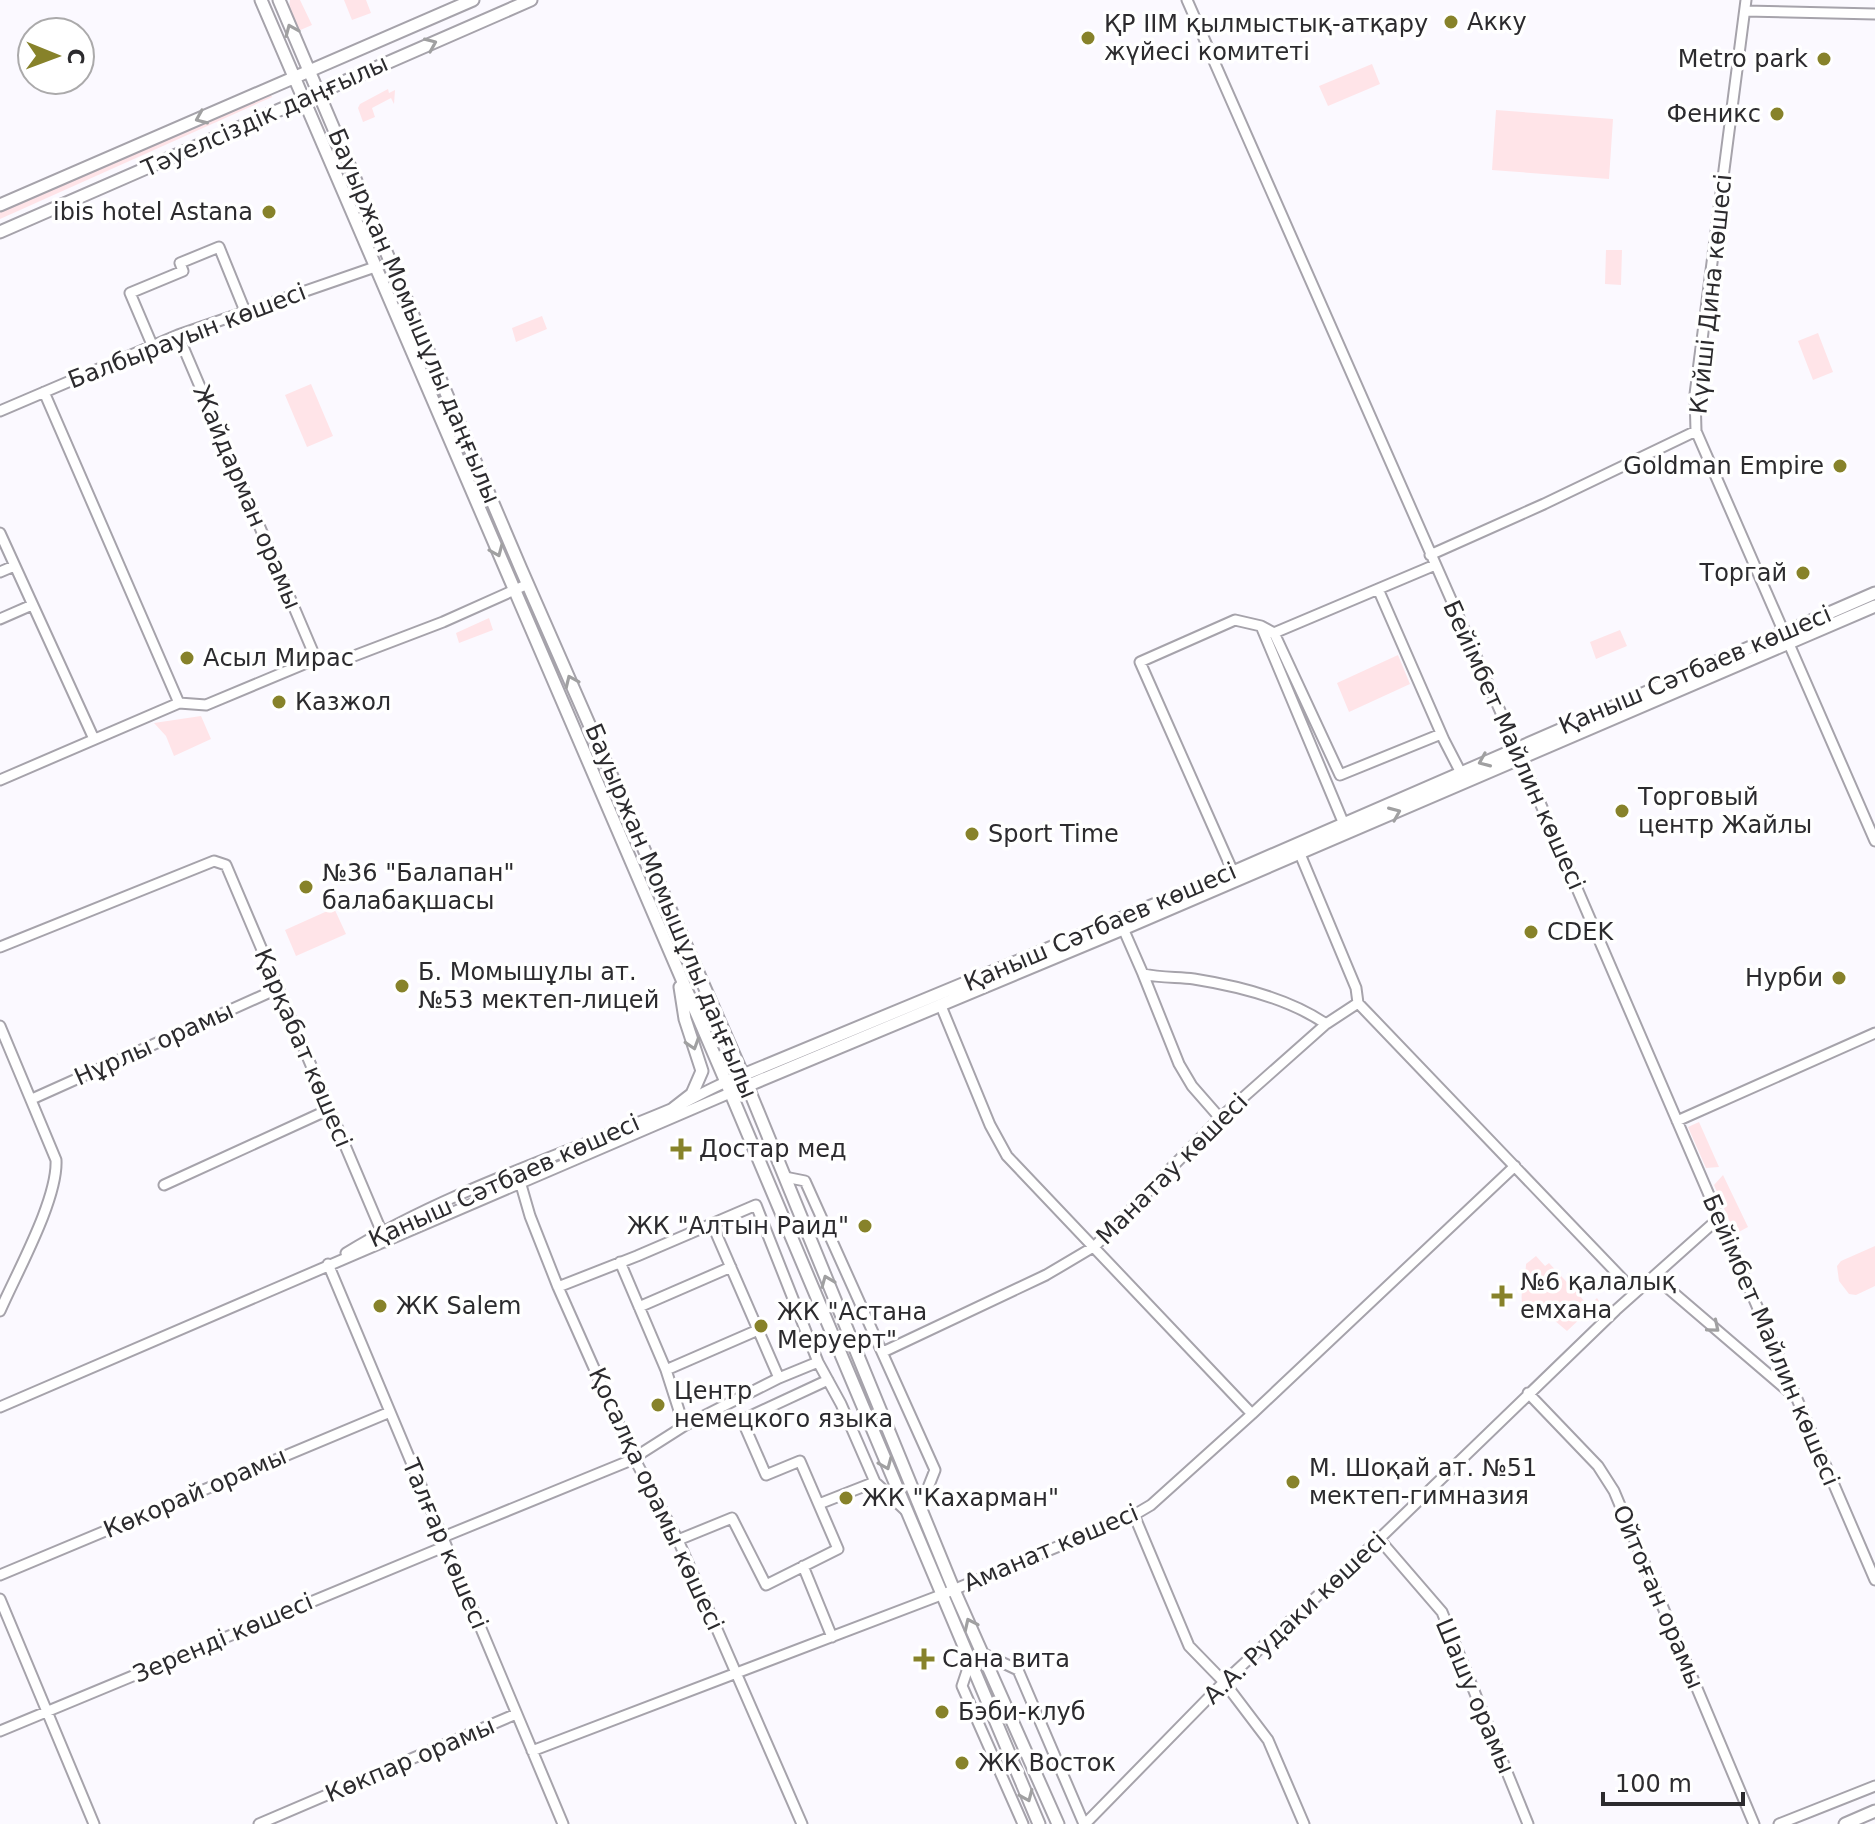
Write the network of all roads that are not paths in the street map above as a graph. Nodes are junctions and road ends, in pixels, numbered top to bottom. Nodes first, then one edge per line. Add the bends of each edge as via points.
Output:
1 (261, 0) edge
2 (279, 0) edge
3 (473, 0) edge
4 (531, 0) edge
5 (1187, 0) edge
6 (1746, 5) edge
7 (1875, 14) edge
8 (309, 71) junction
9 (294, 77) junction
10 (319, 93) junction
11 (303, 99) junction
12 (0, 205) edge
13 (0, 232) edge
14 (375, 267) junction
15 (245, 311) junction
16 (178, 335) junction
17 (153, 347) junction
18 (44, 392) junction
19 (0, 411) edge
20 (1696, 431) junction
21 (0, 533) edge
22 (1430, 555) junction
23 (1435, 565) junction
24 (14, 566) junction
25 (0, 572) edge
26 (528, 584) junction
27 (1378, 589) junction
28 (514, 591) junction
29 (1875, 593) edge
30 (32, 605) junction
31 (1875, 606) edge
32 (0, 619) edge
33 (1261, 626) junction
34 (1274, 633) junction
35 (1786, 637) junction
36 (316, 659) junction
37 (179, 703) junction
38 (1441, 734) junction
39 (94, 739) junction
40 (1518, 753) junction
41 (1460, 771) junction
42 (0, 780) edge
43 (1345, 828) junction
44 (1875, 841) edge
45 (1300, 854) junction
46 (1233, 872) junction
47 (1121, 924) junction
48 (0, 947) edge
49 (677, 970) junction
50 (1143, 974) junction
51 (277, 989) junction
52 (1358, 1003) junction
53 (941, 1006) junction
54 (1326, 1024) junction
55 (0, 1026) edge
56 (1875, 1033) edge
57 (745, 1080) junction
58 (728, 1087) junction
59 (32, 1099) junction
60 (674, 1108) junction
61 (328, 1110) junction
62 (1220, 1118) junction
63 (1677, 1121) junction
64 (1515, 1166) junction
65 (517, 1171) junction
66 (785, 1177) junction
67 (522, 1181) junction
68 (164, 1185) dead end
69 (1719, 1218) junction
70 (712, 1224) junction
71 (381, 1231) junction
72 (386, 1242) junction
73 (1095, 1246) junction
74 (620, 1262) junction
75 (328, 1264) junction
76 (802, 1265) junction
77 (731, 1267) junction
78 (783, 1273) junction
79 (1655, 1277) junction
80 (558, 1287) junction
81 (1635, 1292) junction
82 (639, 1307) junction
83 (0, 1311) edge
84 (758, 1330) junction
85 (883, 1352) junction
86 (818, 1362) junction
87 (666, 1370) junction
88 (779, 1378) junction
89 (828, 1380) junction
90 (1528, 1393) junction
91 (1797, 1399) junction
92 (0, 1407) edge
93 (390, 1412) junction
94 (1252, 1414) junction
95 (684, 1426) junction
96 (634, 1458) junction
97 (875, 1482) junction
98 (819, 1504) junction
99 (920, 1508) junction
100 (905, 1510) junction
101 (1134, 1515) junction
102 (1379, 1539) junction
103 (678, 1540) junction
104 (444, 1541) junction
105 (803, 1566) junction
106 (0, 1575) edge
107 (1875, 1580) edge
108 (954, 1590) junction
109 (941, 1595) junction
110 (0, 1599) edge
111 (832, 1637) junction
112 (984, 1654) junction
113 (970, 1662) junction
114 (736, 1673) junction
115 (1224, 1682) junction
116 (46, 1712) junction
117 (516, 1714) junction
118 (0, 1731) edge
119 (532, 1751) junction
120 (1875, 1786) edge
121 (1875, 1811) edge
122 (94, 1824) edge
123 (259, 1824) edge
124 (563, 1824) edge
125 (802, 1824) edge
126 (1023, 1824) edge
127 (1039, 1824) edge
128 (1058, 1824) edge
129 (1084, 1824) edge
130 (1304, 1824) edge
131 (1528, 1824) edge
132 (1754, 1824) edge
133 (1779, 1824) edge
134 (1845, 1824) edge

1 - 9 main road, Бауыржан Момышұлы даңғылы
8 -> 2 main road, Бауыржан Момышұлы даңғылы
3 - 8 main road, Тәуелсіздік даңғылы
10 -> 4 main road, Тәуелсіздік даңғылы
5 - 22 street, Бейімбет Майлин көшесі
6 - 7 street
6 - 20 street, Күйші Дина көшесі via 1695,394
8 - 9 main road, Тәуелсіздік даңғылы
8 - 10 main road, Бауыржан Момышұлы даңғылы
9 - 11 main road, Бауыржан Момышұлы даңғылы
9 -> 12 main road, Тәуелсіздік даңғылы
10 - 11 main road, Тәуелсіздік даңғылы
10 - 26 main road, Бауыржан Момышұлы даңғылы
11 - 13 main road, Тәуелсіздік даңғылы
11 - 14 main road, Бауыржан Момышұлы даңғылы
14 - 15 street, Балбырауын көшесі
14 -> 28 main road, Бауыржан Момышұлы даңғылы
15 - 16 street, Балбырауын көшесі
15 - 17 street via 219,247 180,263 183,271 130,293
16 - 17 street, Балбырауын көшесі
16 - 36 street, Жайдарман орамы
17 - 18 street, Балбырауын көшесі
18 - 19 street, Балбырауын көшесі
18 - 37 street
20 - 22 street
20 - 35 street, Күйші Дина көшесі
21 - 24 street
22 - 23 street, Бейімбет Майлин көшесі
23 - 27 street
23 - 40 street, Бейімбет Майлин көшесі
24 - 25 street
24 - 30 street
26 - 28 street
57 -> 26 main road, Бауыржан Момышұлы даңғылы
27 - 34 street
27 - 38 street
28 - 36 street via 346,659
28 - 49 main road, Бауыржан Момышұлы даңғылы
29 - 35 main road, Қаныш Сәтбаев көшесі
30 - 32 street
30 - 39 street
31 - 35 main road, Қаныш Сәтбаев көшесі
33 - 34 street
33 - 43 street
33 - 46 street via 1235,620 1140,662
34 - 38 street via 1340,775
35 - 40 main road, Қаныш Сәтбаев көшесі
35 - 44 street, Күйші Дина көшесі
36 - 37 street via 206,705
37 - 39 street
38 - 41 street
39 - 42 street
40 -> 41 main road, Қаныш Сәтбаев көшесі
43 -> 40 main road, Қаныш Сәтбаев көшесі
40 - 63 street, Бейімбет Майлин көшесі
41 - 43 main road, Қаныш Сәтбаев көшесі
43 - 45 main road, Қаныш Сәтбаев көшесі
43 - 46 main road, Қаныш Сәтбаев көшесі
45 - 47 main road, Қаныш Сәтбаев көшесі
45 - 52 street
46 - 47 main road, Қаныш Сәтбаев көшесі
47 - 50 street
47 - 53 main road, Қаныш Сәтбаев көшесі
47 - 57 main road, Қаныш Сәтбаев көшесі
48 - 51 street, Қарқабат көшесі via 214,861 226,865
49 - 58 main road, Бауыржан Момышұлы даңғылы
49 -> 60 main road via 685,1019 702,1071 692,1094
50 - 54 street via 1196,980 1288,1002
50 - 62 street via 1179,1064
51 - 59 street, Нұрлы орамы
51 - 61 street, Қарқабат көшесі
52 - 54 street, Манатау көшесі
52 - 64 street
53 - 57 main road, Қаныш Сәтбаев көшесі
53 - 73 street via 1007,1156
54 - 62 street, Манатау көшесі
55 - 59 street
56 - 63 street
57 - 58 main road, Қаныш Сәтбаев көшесі
57 - 66 main road, Бауыржан Момышұлы даңғылы
58 - 60 street, Қаныш Сәтбаев көшесі
58 - 67 street, Қаныш Сәтбаев көшесі
58 - 76 main road, Бауыржан Момышұлы даңғылы
59 - 83 street via 56,1160 56,1183
60 - 65 street, Қаныш Сәтбаев көшесі
61 - 68 street
61 - 71 street, Қарқабат көшесі
62 - 73 street, Манатау көшесі
63 - 69 street, Бейімбет Майлин көшесі
64 - 81 street
64 - 94 street, Аманат көшесі
65 - 67 street, Қосалқа орамы көшесі
65 - 71 street, Қаныш Сәтбаев көшесі
66 - 85 street via 805,1181
99 -> 66 main road, Бауыржан Момышұлы даңғылы
67 - 72 street, Қаныш Сәтбаев көшесі
67 - 80 street, Қосалқа орамы көшесі
69 - 79 street, А.А. Рудаки көшесі
69 - 91 street, Бейімбет Майлин көшесі
70 - 74 street
70 - 77 street
70 - 78 street via 756,1205
71 - 72 street, Қарқабат көшесі
71 - 75 street, Қаныш Сәтбаев көшесі
72 - 75 street, Қаныш Сәтбаев көшесі
73 - 85 street, Манатау көшесі via 1046,1275
73 - 94 street
74 - 80 street
74 - 82 street
75 - 92 street, Қаныш Сәтбаев көшесі
75 - 93 street, Талғар көшесі
76 - 78 street
76 -> 100 main road, Бауыржан Момышұлы даңғылы
77 - 82 street
77 - 84 street
78 - 86 street
79 - 81 street, А.А. Рудаки көшесі
79 -> 91 street
80 - 96 street, Қосалқа орамы көшесі
81 - 90 street, А.А. Рудаки көшесі
82 - 87 street
84 - 87 street
84 - 88 street
85 - 99 street via 935,1470
86 - 88 street, Зеренді көшесі
86 - 89 street
87 - 95 street
88 - 95 street, Зеренді көшесі
89 - 97 street
89 - 98 street via 742,1420 766,1475 800,1461
90 - 102 street, А.А. Рудаки көшесі
90 - 132 street, Ойтоған орамы via 1598,1466 1614,1491
91 - 107 street, Бейімбет Майлин көшесі
93 - 104 street, Талғар көшесі
93 - 106 street, Көкорай орамы
94 - 101 street, Аманат көшесі
95 - 96 street, Зеренді көшесі
96 - 103 street, Қосалқа орамы көшесі
96 - 104 street, Зеренді көшесі
97 - 98 street
97 - 100 street
98 - 105 street via 838,1549
99 - 108 main road, Бауыржан Момышұлы даңғылы
100 - 109 main road, Бауыржан Момышұлы даңғылы
101 - 108 street, Аманат көшесі
101 - 115 street via 1189,1646
102 - 115 street, А.А. Рудаки көшесі
102 - 131 street, Шашу орамы via 1442,1612
103 - 105 street via 732,1518 766,1585
103 - 114 street, Қосалқа орамы көшесі
104 - 116 street, Зеренді көшесі
104 - 117 street, Талғар көшесі
105 - 111 street
108 - 109 street, Аманат көшесі
112 -> 108 main road, Бауыржан Момышұлы даңғылы
109 - 111 street, Аманат көшесі
109 - 113 main road, Бауыржан Момышұлы даңғылы
110 - 116 street
111 - 114 street, Аманат көшесі
112 - 128 main road, Бауыржан Момышұлы даңғылы
112 - 129 street via 1018,1670
113 - 126 street via 962,1686
113 -> 127 main road, Бауыржан Момышұлы даңғылы
114 - 119 street, Аманат көшесі
114 - 125 street, Қосалқа орамы көшесі
115 - 129 street, А.А. Рудаки көшесі
115 - 130 street via 1268,1740
116 - 118 street, Зеренді көшесі
116 - 122 street
117 - 119 street, Талғар көшесі
117 - 123 street, Көкпар орамы
119 - 124 street, Талғар көшесі
120 - 133 street
121 - 134 main road

